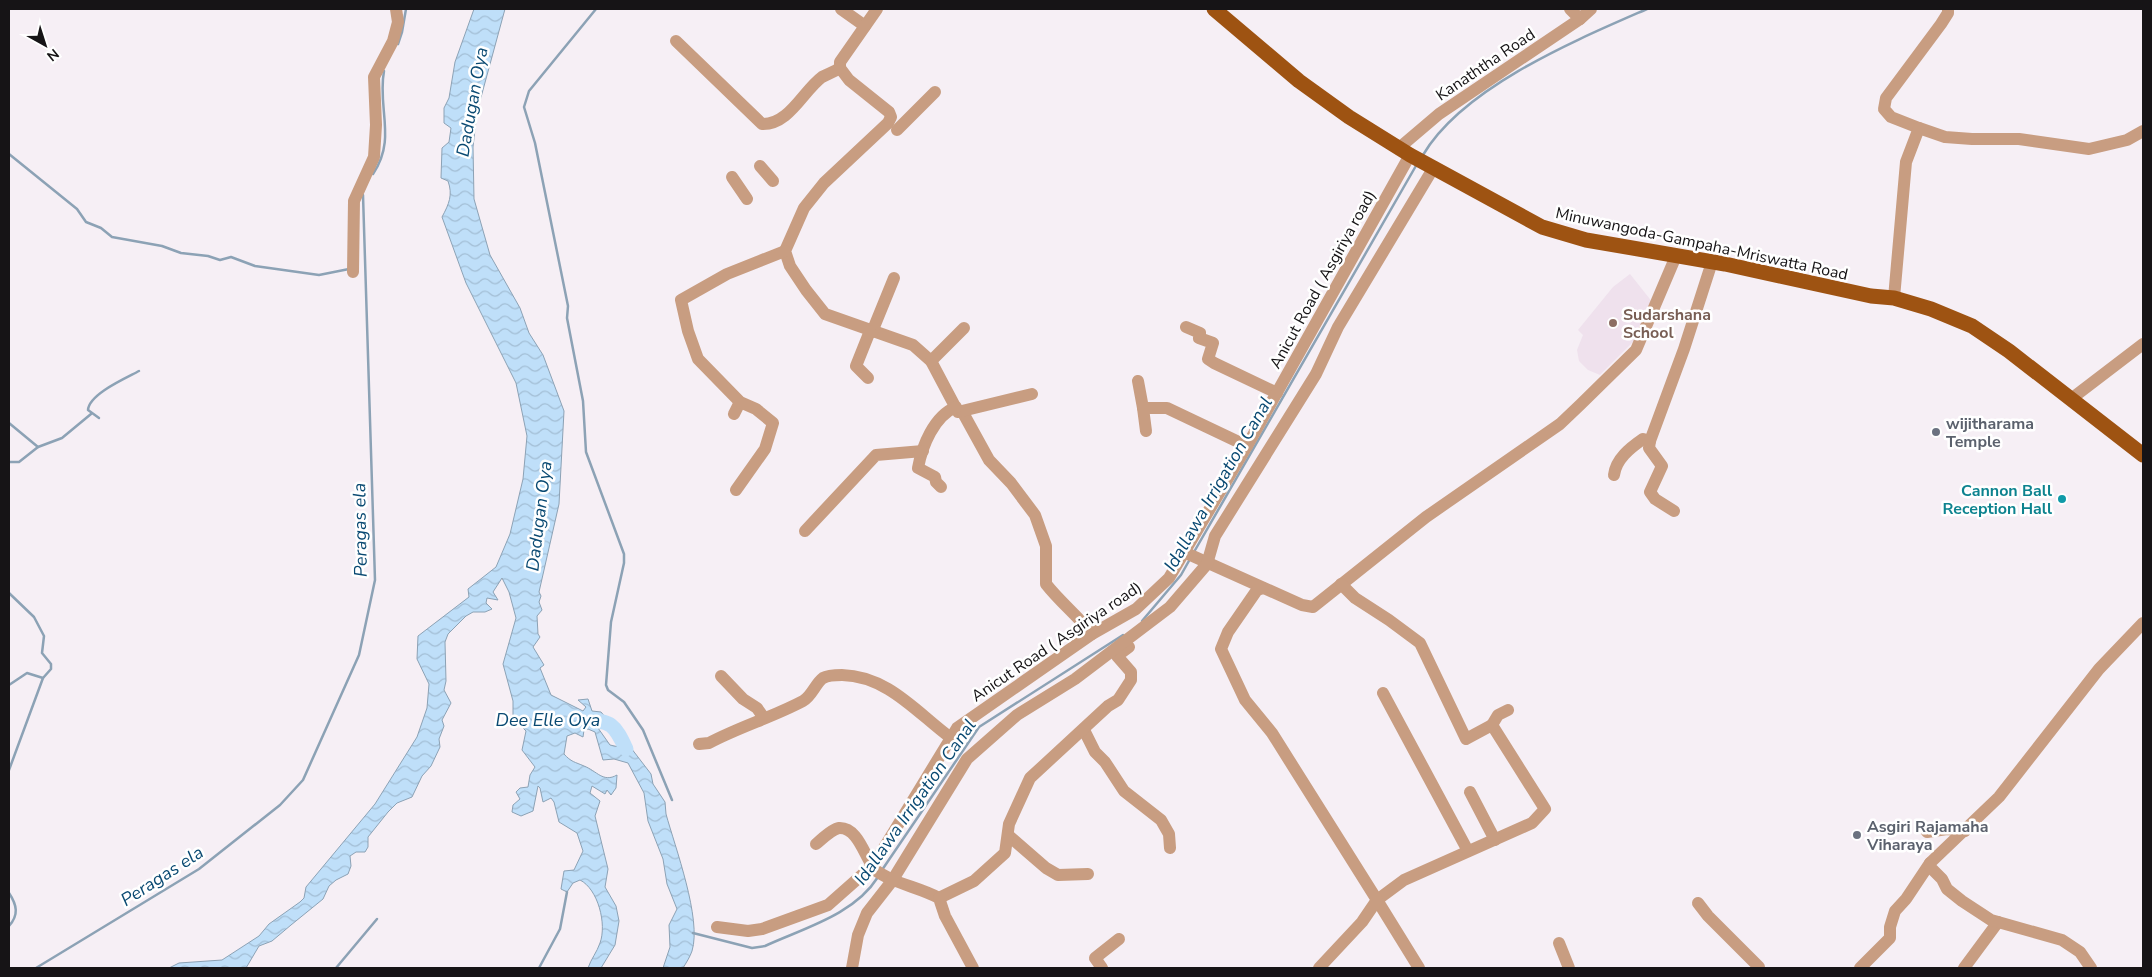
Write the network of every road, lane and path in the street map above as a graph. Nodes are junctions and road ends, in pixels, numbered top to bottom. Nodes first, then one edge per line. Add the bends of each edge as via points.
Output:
1 (396, 9) edge
2 (841, 9) edge
3 (877, 9) edge
4 (1214, 9) edge
5 (1570, 9) edge
6 (1592, 9) edge
7 (1948, 9) edge
8 (1580, 19) junction
9 (865, 26) junction
10 (676, 42) dead end
11 (840, 68) junction
12 (935, 92) dead end
13 (1918, 128) junction
14 (897, 130) dead end
15 (2143, 131) edge
16 (1405, 151) junction
17 (760, 166) dead end
18 (1434, 167) junction
19 (732, 178) dead end
20 (773, 181) dead end
21 (746, 198) dead end
22 (785, 251) junction
23 (1676, 256) junction
24 (1712, 262) junction
25 (353, 272) dead end
26 (894, 278) dead end
27 (1894, 298) junction
28 (1186, 327) dead end
29 (964, 328) dead end
30 (871, 332) junction
31 (2143, 344) edge
32 (931, 361) junction
33 (868, 378) dead end
34 (1138, 381) dead end
35 (1277, 393) junction
36 (1032, 394) dead end
37 (2071, 399) junction
38 (1143, 408) junction
39 (959, 409) junction
40 (1146, 431) dead end
41 (1650, 441) junction
42 (1247, 446) junction
43 (923, 451) junction
44 (2143, 455) edge
45 (1614, 475) dead end
46 (941, 487) dead end
47 (736, 490) dead end
48 (1674, 511) dead end
49 (805, 531) dead end
50 (1195, 558) junction
51 (1341, 584) junction
52 (1263, 588) junction
53 (1170, 607) junction
54 (2143, 623) edge
55 (1092, 634) junction
56 (721, 676) dead end
57 (1383, 693) dead end
58 (1508, 710) dead end
59 (764, 718) junction
60 (1492, 725) junction
61 (1084, 730) junction
62 (951, 738) junction
63 (698, 744) dead end
64 (1470, 792) dead end
65 (1965, 831) junction
66 (1927, 832) dead end
67 (1008, 835) junction
68 (1499, 838) junction
69 (1516, 838) dead end
70 (816, 844) dead end
71 (1170, 848) dead end
72 (1468, 851) junction
73 (1930, 864) junction
74 (879, 872) junction
75 (1088, 874) dead end
76 (940, 898) junction
77 (1378, 900) junction
78 (1698, 903) dead end
79 (1998, 922) junction
80 (717, 927) dead end
81 (1119, 939) dead end
82 (1559, 943) dead end
83 (852, 968) edge
84 (974, 968) edge
85 (1102, 968) edge
86 (1319, 968) edge
87 (1419, 968) edge
88 (1569, 968) edge
89 (1756, 968) edge
90 (1860, 968) edge
91 (1964, 968) edge
92 (2091, 968) edge

1 - 25 street via 398,22 393,41 374,77 374,157 354,201
2 - 9 street
3 - 9 street
4 - 16 main road, Minuwangoda-Gampaha-Mriswatta Road via 1299,81
5 - 8 street
6 - 8 street, Kanaththa Road
7 - 13 street via 1941,24 1886,98 1884,109 1891,117
8 - 16 street, Kanaththa Road via 1438,114
9 - 11 street via 840,62
10 - 11 street via 762,124 773,124 822,78
11 - 22 street via 891,117 831,175 804,208
12 - 14 street
13 - 15 street via 1945,137 2019,139 2089,149 2127,140
13 - 27 street via 1906,162
16 - 18 main road, Minuwangoda-Gampaha-Mriswatta Road
16 - 35 street, Anicut Road ( Asgiriya road)
17 - 20 street
18 - 23 main road, Minuwangoda-Gampaha-Mriswatta Road via 1542,227 1586,240
18 - 50 street via 1342,319 1316,374 1216,536
19 - 21 street
22 - 30 street via 790,266 825,314
22 - 47 street via 727,274 681,300 698,359 737,408 756,410 773,423 765,448
23 - 24 main road, Minuwangoda-Gampaha-Mriswatta Road
23 - 51 street via 1636,350 1581,404 1560,424 1426,517
24 - 27 main road, Minuwangoda-Gampaha-Mriswatta Road via 1871,296
24 - 41 street
26 - 30 street
27 - 37 main road, Minuwangoda-Gampaha-Mriswatta Road via 1972,326
28 - 35 street via 1213,344 1208,359
29 - 32 street
30 - 32 street via 913,345
30 - 33 street via 856,366
31 - 37 street
32 - 39 street
34 - 38 street
35 - 42 street, Anicut Road ( Asgiriya road)
36 - 39 street
37 - 44 main road, Minuwangoda-Gampaha-Mriswatta Road
38 - 40 street
38 - 42 street via 1167,408
39 - 43 street via 948,410 922,436
39 - 55 street via 989,460 1012,483 1036,515 1046,546 1046,584
41 - 45 street via 1643,439 1624,454
41 - 48 street via 1649,448 1662,466 1650,492
42 - 50 street, Anicut Road ( Asgiriya road)
43 - 46 street via 918,468 935,476
43 - 49 street via 876,454
50 - 52 street
50 - 53 street
50 - 55 street, Anicut Road ( Asgiriya road) via 1136,609
51 - 52 street via 1313,606 1302,605
51 - 60 street via 1355,598 1420,643 1466,739
52 - 77 street via 1257,590 1228,632 1221,649 1245,700 1272,733
53 - 61 street via 1117,656 1131,672 1131,680 1118,700
53 - 74 street via 1075,679 1017,715 967,759
54 - 65 street via 2099,669 1999,798
55 - 62 street, Anicut Road ( Asgiriya road) via 957,728
56 - 59 street
57 - 72 street
58 - 60 street via 1498,715
59 - 62 street via 806,699 823,678 853,676 890,688
59 - 63 street via 709,743
60 - 68 street via 1545,809 1532,823
61 - 67 street via 1030,778 1009,824
61 - 71 street via 1124,790 1166,826
62 - 74 street, Anicut Road ( Asgiriya road)
64 - 68 street
65 - 66 street
65 - 73 street
67 - 75 street via 1058,875
67 - 76 street via 1005,853 974,881
68 - 69 street via 1513,835
68 - 72 street
70 - 74 street via 840,828 849,831
72 - 77 street via 1404,880
73 - 79 street via 1947,889
73 - 90 street via 1895,912 1890,938
74 - 76 street
74 - 80 street, Anicut Road ( Asgiriya road) via 828,906 762,929 748,931
74 - 83 street via 858,935
76 - 84 street via 945,916
77 - 86 street
77 - 87 street
78 - 89 street
79 - 91 street
79 - 92 street via 2062,940 2080,952
81 - 85 street via 1095,958
82 - 88 street

